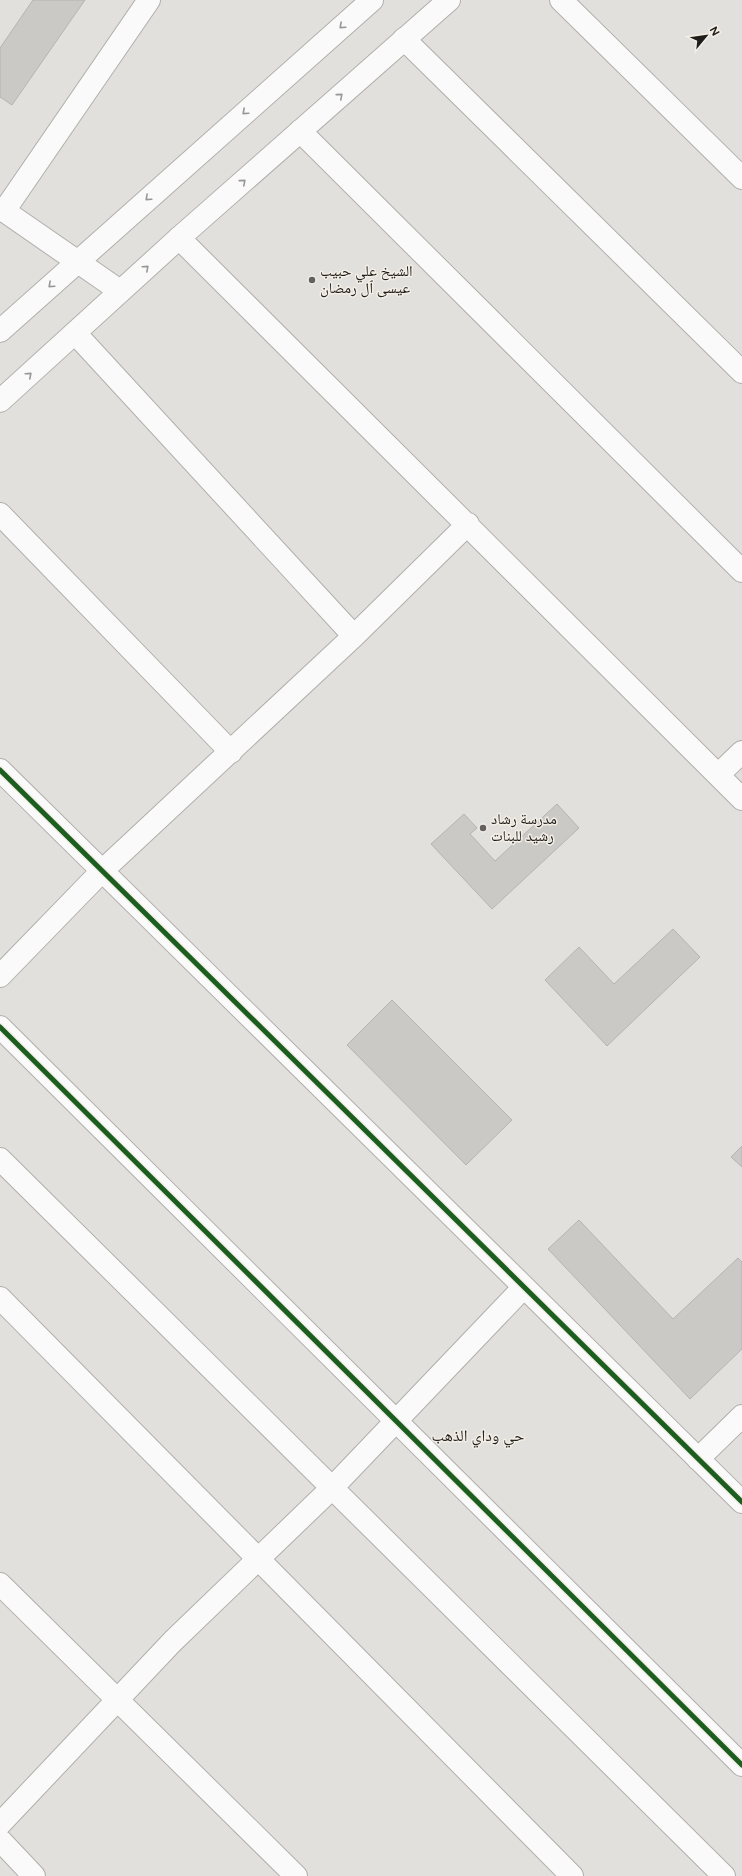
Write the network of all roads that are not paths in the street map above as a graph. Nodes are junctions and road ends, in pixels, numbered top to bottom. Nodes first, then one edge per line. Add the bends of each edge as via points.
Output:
1 (149, 0) edge
2 (372, 0) edge
3 (449, 0) edge
4 (561, 0) edge
5 (404, 39) junction
6 (300, 131) junction
7 (742, 178) edge
8 (2, 209) edge
9 (179, 238) junction
10 (78, 260) junction
11 (120, 291) junction
12 (0, 331) edge
13 (75, 333) junction
14 (742, 372) edge
15 (0, 401) edge
16 (0, 514) edge
17 (468, 524) junction
18 (742, 571) edge
19 (354, 636) junction
20 (231, 752) junction
21 (742, 752) edge
22 (0, 770) edge
23 (718, 775) junction
24 (742, 799) edge
25 (102, 871) junction
26 (0, 976) edge
27 (0, 1027) edge
28 (0, 1159) edge
29 (524, 1287) junction
30 (0, 1298) edge
31 (742, 1416) edge
32 (396, 1421) junction
33 (698, 1459) junction
34 (332, 1488) junction
35 (742, 1502) edge
36 (258, 1559) junction
37 (0, 1584) edge
38 (118, 1699) junction
39 (742, 1765) edge
40 (0, 1824) edge
41 (0, 1840) edge
42 (34, 1876) edge
43 (296, 1876) edge
44 (572, 1876) edge
45 (724, 1876) edge

1 - 8 street
2 -> 10 street
3 - 5 street
4 - 7 street
6 -> 5 street
5 - 14 street
9 -> 6 street
6 - 18 street
8 - 10 street
11 -> 9 street
9 - 17 street
10 - 11 street
10 -> 12 street
11 - 13 street
15 -> 13 street
13 - 19 street
16 - 20 street
17 - 19 street
17 - 23 street
19 - 20 street
20 - 25 street
21 - 23 street
22 - 25 street
23 - 24 street
25 - 26 street
25 - 29 street
27 - 32 street
28 - 34 street
29 - 32 street
29 - 33 street
30 - 36 street
31 - 33 street
32 - 34 street
32 - 39 street
33 - 35 street
34 - 36 street
34 - 45 street
36 - 38 street via 173,1640
36 - 44 street
37 - 38 street
38 - 40 street
38 - 43 street
41 - 42 street

